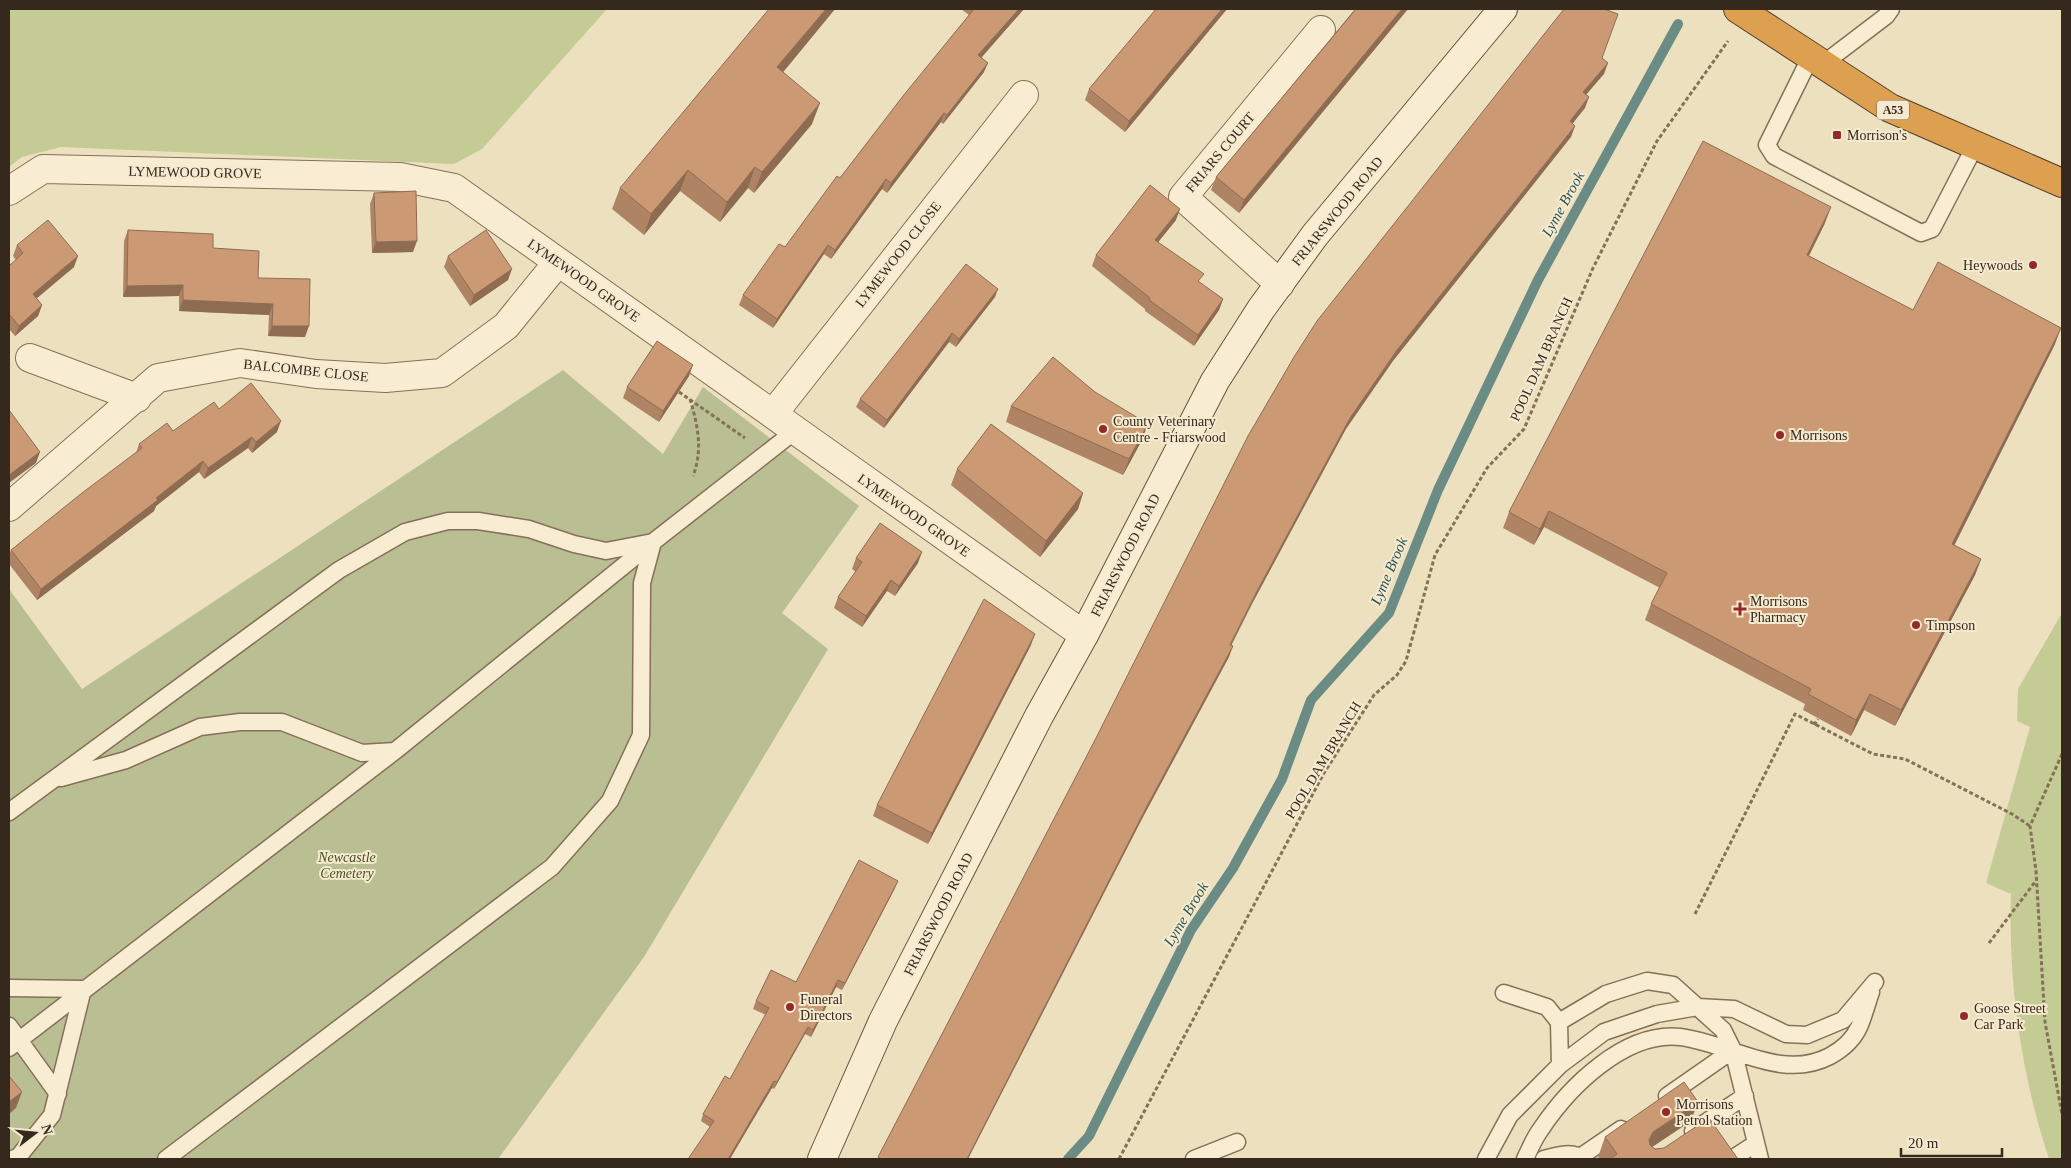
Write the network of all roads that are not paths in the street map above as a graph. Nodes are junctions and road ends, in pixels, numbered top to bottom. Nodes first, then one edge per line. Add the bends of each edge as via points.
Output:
1 (1503, 9) edge
2 (1891, 9) edge
3 (1743, 12) edge
4 (1321, 30) dead end
5 (1817, 60) junction
6 (1024, 95) dead end
7 (1975, 146) junction
8 (2062, 183) edge
9 (9, 191) edge
10 (558, 262) junction
11 (1280, 284) junction
12 (30, 358) dead end
13 (137, 398) junction
14 (773, 414) junction
15 (795, 431) junction
16 (9, 508) edge
17 (653, 542) junction
18 (1084, 635) junction
19 (395, 751) junction
20 (51, 781) junction
21 (9, 812) edge
22 (9, 988) edge
23 (83, 989) junction
24 (1504, 993) dead end
25 (1698, 1007) junction
26 (1559, 1022) junction
27 (9, 1026) edge
28 (14, 1044) edge
29 (1733, 1050) junction
30 (1560, 1065) junction
31 (58, 1094) junction
32 (1745, 1096) junction
33 (1653, 1106) edge
34 (1637, 1117) edge
35 (1682, 1139) edge
36 (1237, 1142) dead end
37 (1755, 1144) junction
38 (825, 1156) edge
39 (18, 1158) edge
40 (1581, 1158) edge
41 (166, 1159) edge
42 (1194, 1159) edge
43 (1486, 1159) edge
44 (1525, 1159) edge
45 (1544, 1159) edge
46 (1732, 1159) edge
47 (1760, 1159) edge

1 - 11 street, FRIARSWOOD ROAD via 1315,235
2 - 5 lane via 1886,16
3 - 5 highway, A53
4 - 11 street, FRIARS COURT via 1183,197
5 - 7 highway, A53 via 1890,108
5 - 7 lane via 1767,144 1774,156 1921,233 1932,228
6 - 14 street, LYMEWOOD CLOSE
7 - 8 highway, A53
9 - 10 street, LYMEWOOD GROVE via 43,168 400,177 454,188
10 - 13 street, BALCOMBE CLOSE via 506,326 442,373 385,378 316,374 240,363 158,378
10 - 14 street, LYMEWOOD GROVE
11 - 18 street, FRIARSWOOD ROAD via 1215,380
12 - 13 street
13 - 16 street, BALCOMBE CLOSE
14 - 15 street, LYMEWOOD GROVE
15 - 17 lane
15 - 18 street, LYMEWOOD GROVE
17 - 19 lane
17 - 20 lane via 606,551 530,529 478,521 448,521 405,532 339,570
17 - 41 lane via 642,583 641,736 610,801 552,867
18 - 38 street, FRIARSWOOD ROAD via 1039,716 883,1022
19 - 20 lane via 362,753 282,722 240,722 200,727 126,760
19 - 23 lane
20 - 21 lane
22 - 23 lane
23 - 28 lane
23 - 31 lane
24 - 26 lane via 1548,1007
25 - 26 lane via 1673,986 1647,981 1606,994
25 - 29 lane via 1723,1030
25 - 29 lane via 1734,1009 1786,1034 1807,1035 1843,1020 1875,982 1858,1029 1842,1050 1821,1061 1782,1065
25 - 30 lane via 1657,1014 1604,1032
26 - 30 lane
27 - 28 lane
28 - 31 lane
29 - 32 lane
29 - 33 lane
29 - 44 lane via 1679,1037 1652,1039 1632,1046 1599,1064 1568,1093 1540,1130
30 - 43 lane via 1510,1115
31 - 39 lane via 52,1115
32 - 35 lane
32 - 37 lane
34 - 40 lane
36 - 42 lane
37 - 46 lane
37 - 47 lane
40 - 45 lane via 1574,1154

